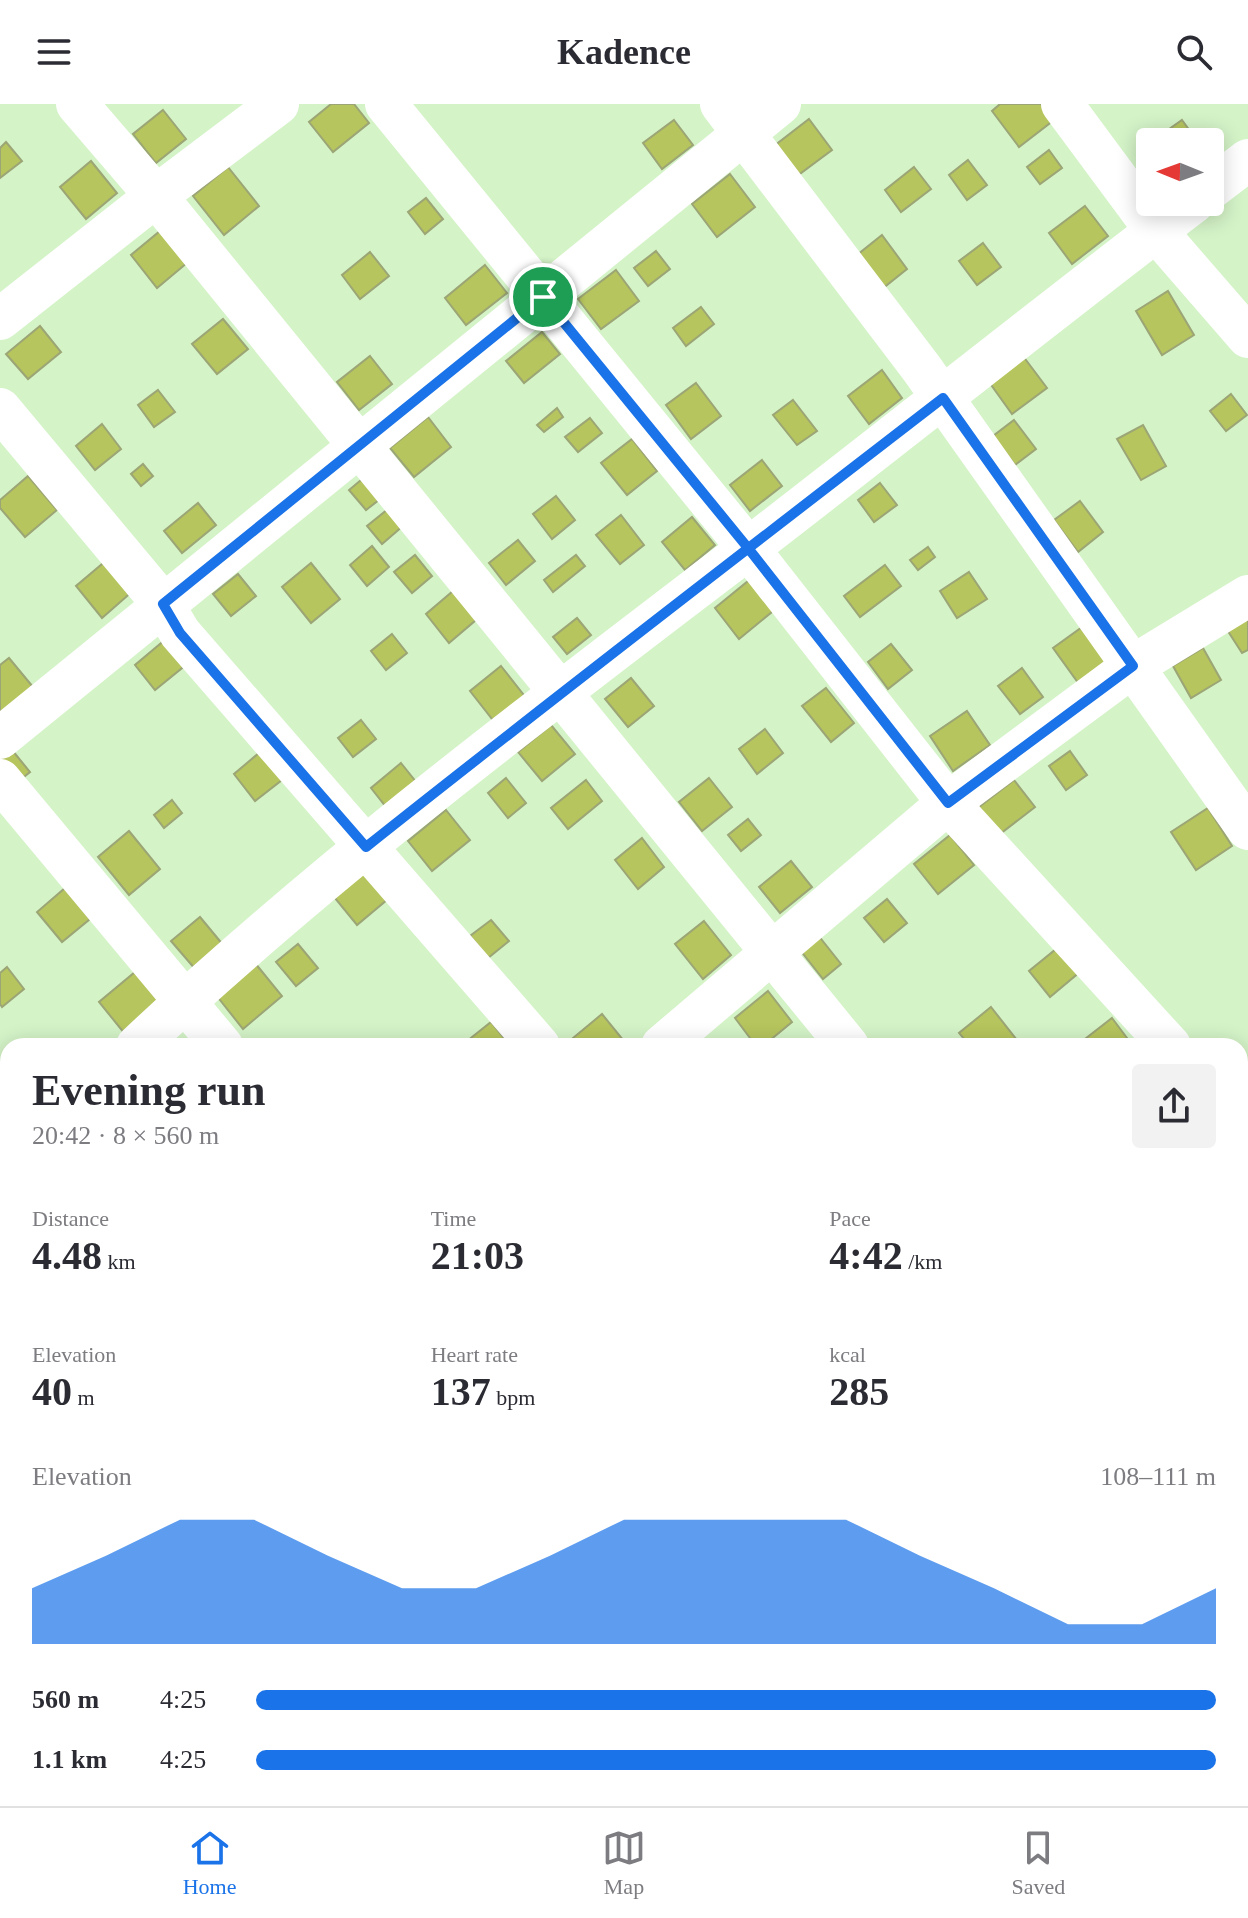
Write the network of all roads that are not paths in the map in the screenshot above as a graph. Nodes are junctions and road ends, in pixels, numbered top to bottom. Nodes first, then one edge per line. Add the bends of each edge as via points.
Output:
1 (77, 104) edge
2 (278, 104) edge
3 (386, 104) edge
4 (780, 104) edge
5 (1062, 104) edge
6 (732, 119) edge
7 (1248, 160) edge
8 (1224, 178) edge
9 (156, 196) junction
10 (1176, 216) edge
11 (1156, 231) junction
12 (543, 297) junction
13 (0, 319) edge
14 (1248, 337) edge
15 (943, 398) junction
16 (0, 409) edge
17 (359, 445) junction
18 (748, 548) junction
19 (1248, 596) edge
20 (163, 604) junction
21 (1133, 666) junction
22 (559, 694) junction
23 (0, 738) edge
24 (0, 780) edge
25 (948, 803) junction
26 (1248, 829) edge
27 (366, 847) junction
28 (773, 954) junction
29 (185, 1001) junction
30 (146, 1038) edge
31 (215, 1038) edge
32 (532, 1038) edge
33 (672, 1038) edge
34 (841, 1038) edge
35 (1163, 1038) edge

1 - 9 street
2 - 9 street
3 - 12 street
4 - 6 street
5 - 11 street
6 - 12 street
6 - 15 street
7 - 8 street
9 - 13 street
9 - 17 street
10 - 11 street
11 - 14 street
11 - 15 street
12 - 17 street
12 - 18 street
15 - 18 street
15 - 21 street
16 - 20 street
17 - 20 street
17 - 22 street
18 - 22 street
18 - 25 street
19 - 21 street
20 - 23 street
20 - 27 street via 180,633
21 - 25 street
21 - 26 street
22 - 27 street
22 - 28 street
24 - 29 street
25 - 28 street
25 - 35 street
27 - 29 street
27 - 32 street
28 - 33 street
28 - 34 street
29 - 30 street
29 - 31 street

